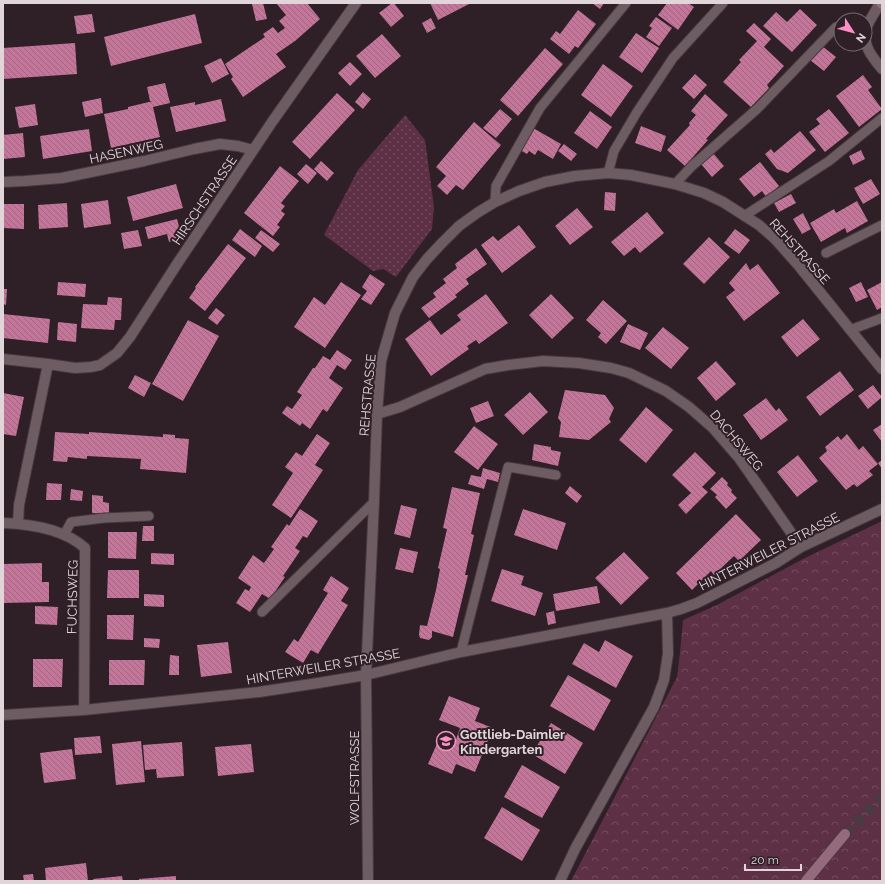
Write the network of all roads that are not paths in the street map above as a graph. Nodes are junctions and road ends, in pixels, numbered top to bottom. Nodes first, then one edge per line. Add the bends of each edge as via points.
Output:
1 (356, 3) edge
2 (626, 3) edge
3 (723, 3) edge
4 (881, 3) edge
5 (873, 16) edge
6 (833, 30) edge
7 (869, 52) edge
8 (882, 69) edge
9 (882, 118) edge
10 (253, 150) junction
11 (608, 172) junction
12 (3, 182) edge
13 (675, 184) junction
14 (495, 202) junction
15 (744, 216) junction
16 (882, 225) edge
17 (826, 252) dead end
18 (882, 318) edge
19 (850, 330) junction
20 (3, 359) edge
21 (48, 364) junction
22 (882, 369) edge
23 (377, 414) junction
24 (556, 474) dead end
25 (374, 502) junction
26 (882, 509) edge
27 (149, 516) dead end
28 (3, 523) edge
29 (18, 524) junction
30 (64, 535) junction
31 (801, 547) junction
32 (262, 612) dead end
33 (667, 613) junction
34 (461, 652) junction
35 (366, 674) junction
36 (84, 710) junction
37 (3, 715) edge
38 (845, 834) tunnel mouth
39 (368, 881) edge
40 (560, 881) edge
41 (806, 881) edge

1 - 10 street, HIRSCHSTRASSE
2 - 14 lane via 540,108 496,186
3 - 11 lane via 673,58 614,151
4 - 5 street
6 - 13 lane via 757,109
7 - 8 street
9 - 15 lane via 829,161
10 - 12 street, HASENWEG via 220,144 62,178
10 - 21 street, HIRSCHSTRASSE via 117,353 100,365 91,367 75,368
11 - 13 street, REHSTRASSE
11 - 14 street, REHSTRASSE via 545,182
13 - 15 street, REHSTRASSE via 704,193
14 - 23 street, REHSTRASSE via 477,213 440,244 413,278 394,313 381,361
15 - 19 street, REHSTRASSE via 775,239
16 - 17 lane
18 - 19 lane
19 - 22 street, REHSTRASSE
20 - 21 street, HIRSCHSTRASSE
21 - 29 street via 19,505
23 - 25 street, REHSTRASSE
23 - 31 street, DACHSWEG via 400,407 485,369 508,365 543,361 579,363 629,373 666,390 713,428 739,458
24 - 34 lane via 508,467
25 - 32 lane
25 - 35 street, REHSTRASSE
26 - 31 street, HINTERWEILER STRASSE
27 - 30 lane via 71,522
28 - 29 street, FUCHSWEG
29 - 30 street, FUCHSWEG via 41,527
30 - 36 street, FUCHSWEG via 85,548
31 - 33 street, HINTERWEILER STRASSE via 697,603
33 - 34 street, HINTERWEILER STRASSE
33 - 40 street via 668,654 664,680 654,707
34 - 35 street, HINTERWEILER STRASSE
35 - 36 street, HINTERWEILER STRASSE via 259,692
35 - 39 street, WOLFSTRASSE
36 - 37 street, HINTERWEILER STRASSE
38 - 41 main road

